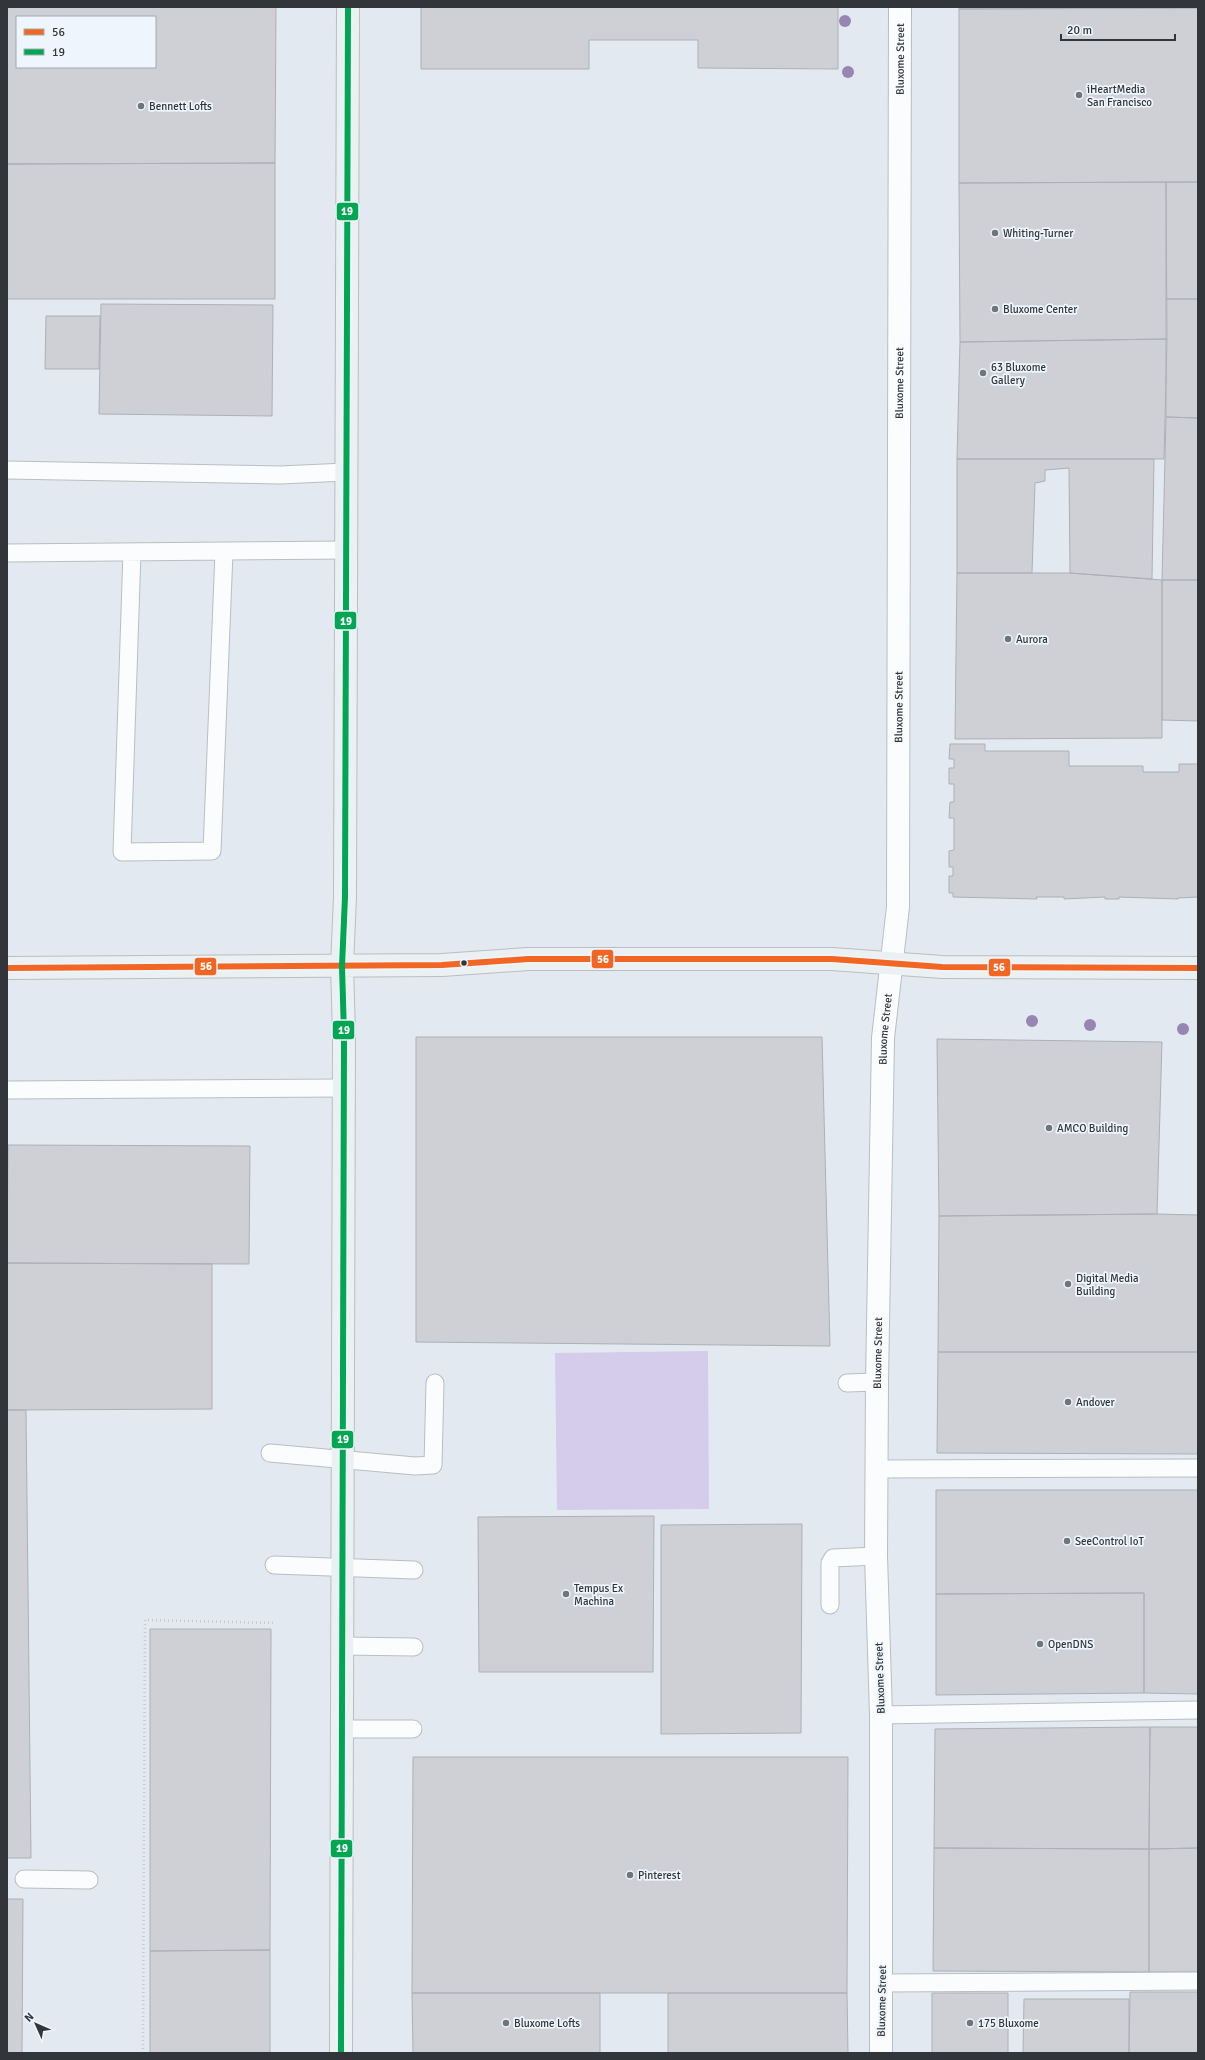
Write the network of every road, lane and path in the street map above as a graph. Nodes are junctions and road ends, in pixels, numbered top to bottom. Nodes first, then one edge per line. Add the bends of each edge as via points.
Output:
1 (348, 7) edge
2 (900, 7) edge
3 (7, 470) edge
4 (346, 472) junction
5 (346, 550) junction
6 (132, 552) junction
7 (224, 552) junction
8 (7, 553) edge
9 (892, 963) junction
10 (342, 966) junction
11 (7, 968) edge
12 (1198, 968) edge
13 (344, 1088) junction
14 (7, 1090) edge
15 (877, 1382) junction
16 (434, 1383) dead end
17 (847, 1383) dead end
18 (270, 1453) dead end
19 (342, 1459) junction
20 (1198, 1468) edge
21 (876, 1469) junction
22 (876, 1556) junction
23 (274, 1564) dead end
24 (342, 1568) junction
25 (414, 1570) dead end
26 (830, 1605) dead end
27 (275, 1623) dead end
28 (342, 1646) junction
29 (414, 1647) dead end
30 (1198, 1710) edge
31 (881, 1715) junction
32 (342, 1729) junction
33 (413, 1729) dead end
34 (24, 1879) dead end
35 (89, 1880) dead end
36 (1198, 1981) edge
37 (883, 1983) junction
38 (144, 2053) edge
39 (341, 2053) edge
40 (881, 2053) edge

1 - 4 main road
2 - 9 street, Bluxome Street via 898,907
3 - 4 lane via 280,474
4 - 5 main road
5 - 7 lane
5 - 10 main road via 345,898
6 - 7 lane
6 - 7 lane via 122,852 212,851
6 - 8 lane
9 - 10 main road via 832,959 528,958 442,965
9 - 12 main road via 942,966
9 - 15 street, Bluxome Street via 883,1038
10 - 11 main road
10 - 13 main road
13 - 14 lane
13 - 19 main road
15 - 17 lane
15 - 21 street, Bluxome Street
16 - 19 lane via 432,1465 415,1466
18 - 19 lane
19 - 24 main road
20 - 21 lane
21 - 22 street, Bluxome Street
22 - 26 lane via 832,1558
22 - 31 street, Bluxome Street
23 - 24 lane
24 - 25 lane
24 - 28 main road
27 - 38 path via 145,1620
28 - 29 lane
28 - 32 main road
30 - 31 lane
31 - 37 street, Bluxome Street
32 - 33 lane
32 - 39 main road
34 - 35 lane
36 - 37 lane
37 - 40 street, Bluxome Street

